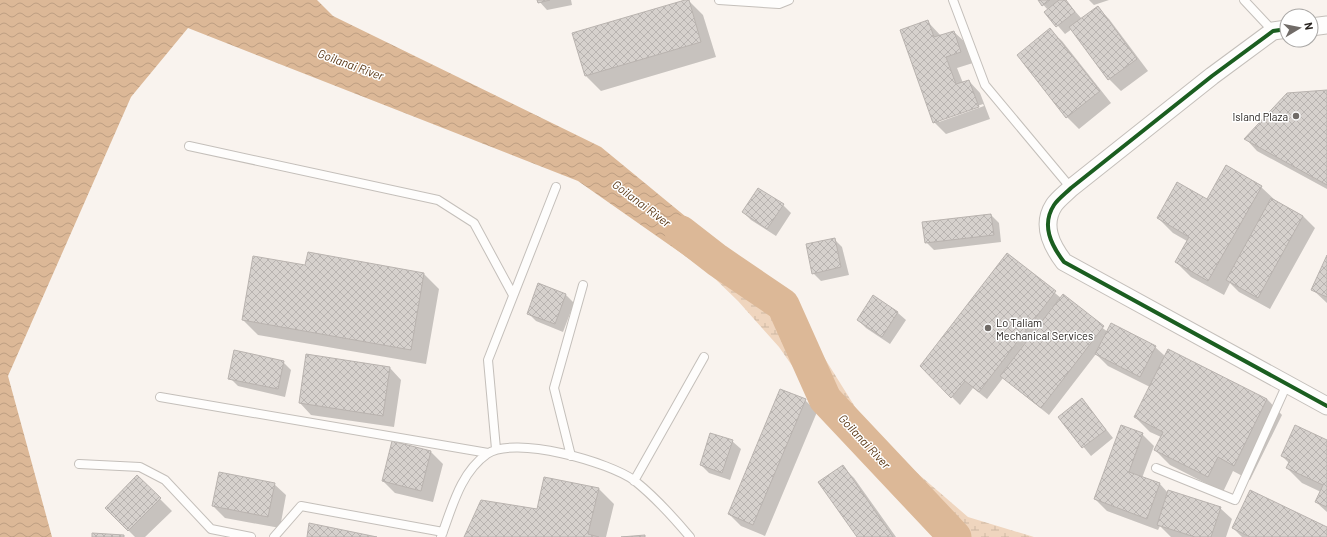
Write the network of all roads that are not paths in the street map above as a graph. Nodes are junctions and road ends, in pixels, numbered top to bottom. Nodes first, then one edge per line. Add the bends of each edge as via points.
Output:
1 (719, 0) edge
2 (789, 0) edge
3 (953, 0) edge
4 (1244, 0) edge
5 (1279, 29) edge
6 (1279, 31) edge
7 (189, 146) dead end
8 (556, 187) dead end
9 (1071, 188) junction
10 (583, 285) dead end
11 (513, 295) junction
12 (704, 357) dead end
13 (1287, 384) junction
14 (160, 397) dead end
15 (1327, 406) edge
16 (496, 450) junction
17 (488, 453) junction
18 (571, 456) junction
19 (79, 464) dead end
20 (1156, 468) dead end
21 (634, 481) junction
22 (442, 534) edge
23 (250, 537) edge
24 (274, 537) edge
25 (690, 537) edge

1 - 2 lane via 778,4
3 - 9 lane via 985,85
4 - 5 lane
6 - 9 street via 1206,81
7 - 11 lane via 438,200 474,223
8 - 11 lane
9 - 13 street via 1054,205 1047,220 1052,243 1064,262
10 - 18 lane via 554,388
11 - 16 lane via 488,360
12 - 21 lane
13 - 15 street
13 - 20 lane via 1234,500
14 - 17 lane
16 - 17 lane
16 - 18 lane via 542,449
17 - 22 lane via 465,476
18 - 21 lane via 604,466
19 - 23 lane via 140,467 165,480 211,529
21 - 25 lane
22 - 24 lane via 301,506

